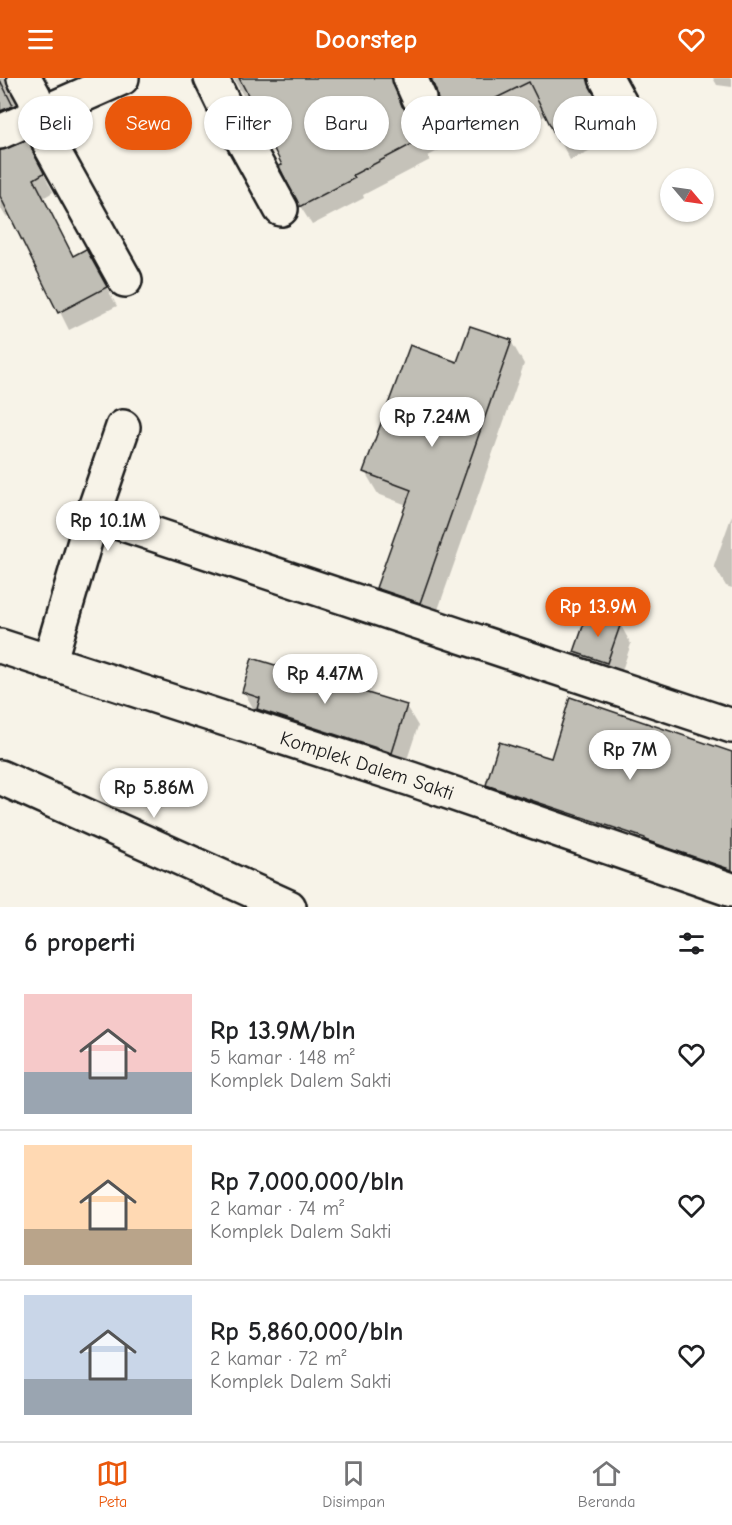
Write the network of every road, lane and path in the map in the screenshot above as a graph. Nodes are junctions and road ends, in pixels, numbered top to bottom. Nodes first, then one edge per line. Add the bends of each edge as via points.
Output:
1 (24, 78) edge
2 (122, 78) edge
3 (210, 78) edge
4 (606, 78) edge
5 (34, 96) edge
6 (80, 96) edge
7 (616, 96) edge
8 (18, 123) edge
9 (0, 132) edge
10 (53, 150) edge
11 (281, 209) dead end
12 (124, 280) dead end
13 (123, 427) dead end
14 (93, 514) junction
15 (0, 646) edge
16 (49, 663) junction
17 (732, 726) edge
18 (0, 777) edge
19 (732, 890) edge
20 (289, 907) edge

1 - 5 street
2 - 6 street
3 - 11 street
4 - 7 street
8 - 9 street
10 - 12 street
13 - 14 street
14 - 16 street
14 - 17 street
15 - 16 street, Komplek Dalem Sakti
16 - 19 street, Komplek Dalem Sakti via 411,779
18 - 20 street

